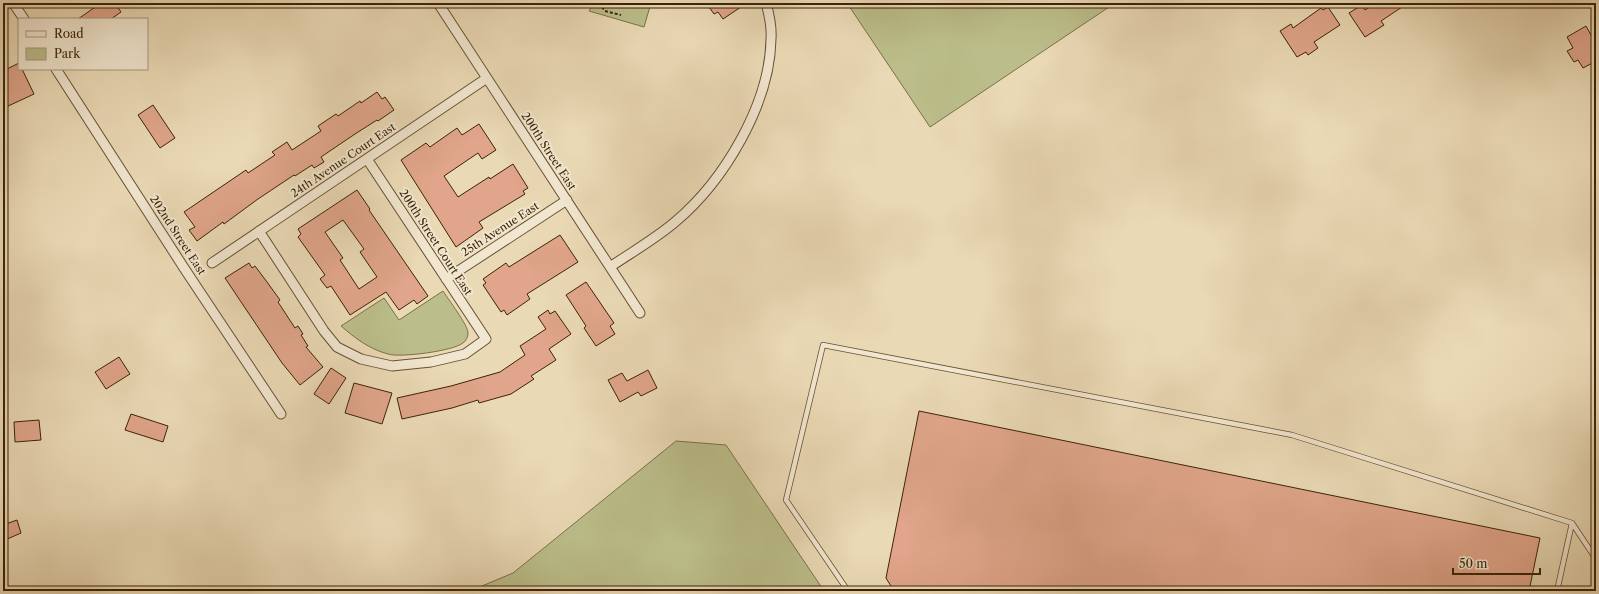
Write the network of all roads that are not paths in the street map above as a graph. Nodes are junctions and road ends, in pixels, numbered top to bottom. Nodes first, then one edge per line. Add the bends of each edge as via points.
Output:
1 (13, 3) edge
2 (438, 3) edge
3 (766, 3) edge
4 (23, 18) edge
5 (57, 70) edge
6 (487, 78) junction
7 (367, 159) junction
8 (566, 200) junction
9 (259, 231) junction
10 (212, 263) dead end
11 (610, 267) junction
12 (446, 278) junction
13 (640, 313) dead end
14 (281, 414) dead end
15 (1572, 523) junction
16 (1596, 559) edge
17 (848, 591) edge
18 (1557, 591) edge

1 - 4 street
2 - 6 street, 200th Street East
3 - 11 street via 772,38 770,58 756,108 741,140 723,168 675,222
5 - 14 street, 202nd Street East
6 - 7 street, 24th Avenue Court East
6 - 8 street, 200th Street East
7 - 9 street, 24th Avenue Court East
7 - 12 street, 200th Street Court East
8 - 11 street, 200th Street East
8 - 12 street, 25th Avenue East
9 - 10 street, 24th Avenue Court East
9 - 12 street, 200th Street Court East via 324,331 337,346 361,359 392,366 431,362 465,354 486,339
11 - 13 street, 200th Street East
15 - 16 lane
15 - 17 lane via 1292,435 824,345 786,500
15 - 18 lane

